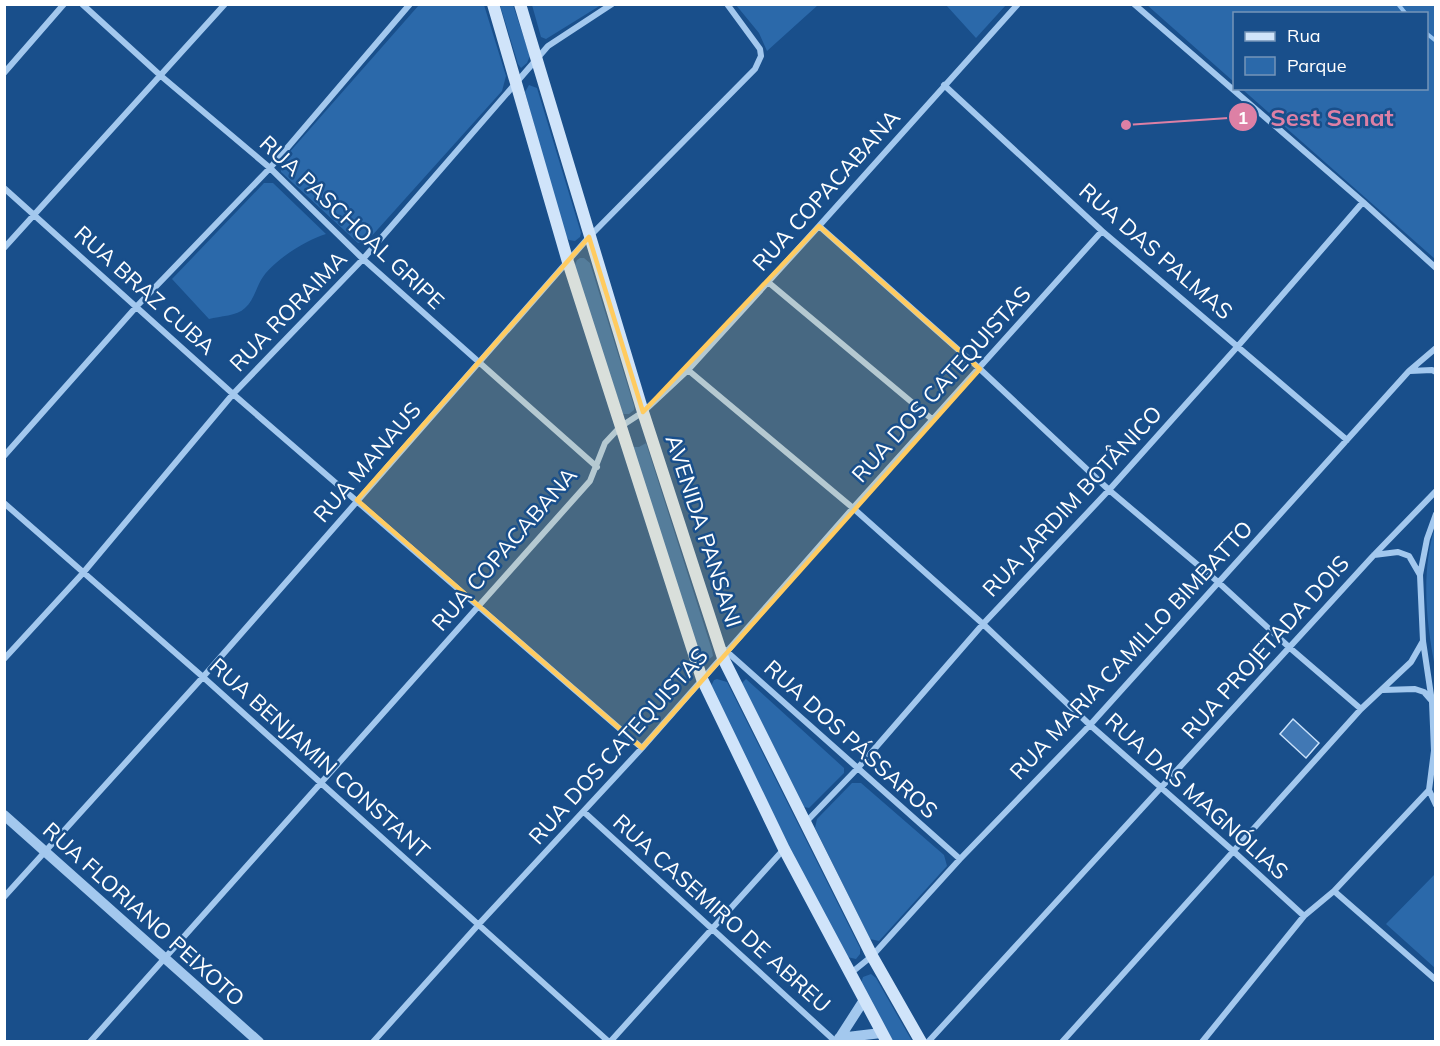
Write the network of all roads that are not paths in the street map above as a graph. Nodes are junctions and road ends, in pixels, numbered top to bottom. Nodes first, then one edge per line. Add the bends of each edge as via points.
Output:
1 (64, 4) edge
2 (82, 4) edge
3 (225, 4) edge
4 (410, 4) edge
5 (493, 4) edge
6 (520, 4) edge
7 (612, 4) edge
8 (727, 4) edge
9 (1018, 4) edge
10 (1134, 4) edge
11 (536, 60) junction
12 (4, 73) edge
13 (161, 76) junction
14 (517, 83) junction
15 (944, 85) junction
16 (1233, 90) edge
17 (1233, 90) edge
18 (270, 168) junction
19 (4, 188) edge
20 (1363, 202) junction
21 (35, 215) junction
22 (819, 226) junction
23 (1102, 231) junction
24 (589, 237) junction
25 (4, 248) edge
26 (363, 259) junction
27 (568, 262) junction
28 (1436, 268) edge
29 (768, 282) junction
30 (137, 306) junction
31 (1238, 346) junction
32 (1436, 348) edge
33 (479, 363) junction
34 (980, 369) junction
35 (688, 370) junction
36 (1409, 371) junction
37 (1436, 372) edge
38 (233, 394) junction
39 (643, 412) junction
40 (933, 420) junction
41 (620, 427) junction
42 (1347, 440) junction
43 (4, 456) edge
44 (597, 466) junction
45 (1109, 490) junction
46 (1436, 491) edge
47 (357, 500) junction
48 (4, 503) edge
49 (853, 508) junction
50 (1436, 514) edge
51 (1373, 556) junction
52 (82, 573) junction
53 (1420, 575) junction
54 (1218, 582) junction
55 (478, 607) junction
56 (983, 624) junction
57 (1423, 641) junction
58 (1290, 648) junction
59 (723, 652) junction
60 (4, 659) edge
61 (203, 677) junction
62 (702, 679) junction
63 (1382, 690) junction
64 (1432, 702) junction
65 (1361, 709) junction
66 (1090, 725) junction
67 (642, 748) junction
68 (857, 770) junction
69 (319, 782) junction
70 (1162, 788) junction
71 (1429, 790) junction
72 (1436, 805) edge
73 (584, 812) junction
74 (4, 815) edge
75 (805, 822) junction
76 (784, 849) junction
77 (1233, 850) junction
78 (45, 851) junction
79 (960, 859) junction
80 (1334, 891) junction
81 (4, 897) edge
82 (1304, 916) junction
83 (478, 925) junction
84 (713, 928) junction
85 (872, 956) junction
86 (164, 957) junction
87 (850, 974) junction
88 (1436, 980) edge
89 (864, 1000) junction
90 (884, 1037) edge
91 (837, 1040) edge
92 (90, 1041) edge
93 (259, 1041) edge
94 (373, 1041) edge
95 (610, 1041) edge
96 (921, 1041) edge
97 (928, 1041) edge
98 (1062, 1041) edge
99 (1202, 1041) edge

1 - 12 street
2 - 13 street, RUA PASCHOAL GRIPE
3 - 13 street
4 - 18 street
5 - 14 main road
6 - 11 main road, AVENIDA PANSANI
7 - 11 street, RUA RORAIMA via 548,46
8 - 24 street, RUA MANAUS via 756,42 761,56 755,69
9 - 15 street, RUA COPACABANA
10 - 16 street
11 - 14 street, RUA RORAIMA
11 - 24 main road, AVENIDA PANSANI
13 - 18 street, RUA PASCHOAL GRIPE
13 - 21 street
14 - 26 street, RUA RORAIMA
14 - 27 main road
15 - 22 street, RUA COPACABANA
15 - 23 street, RUA DAS PALMAS
17 - 20 street
18 - 26 street, RUA PASCHOAL GRIPE
18 - 30 street
19 - 21 street, RUA BRAZ CUBA
20 - 28 street
20 - 31 street, RUA JARDIM BOTÂNICO
21 - 25 street
21 - 30 street, RUA BRAZ CUBA
22 - 29 street, RUA COPACABANA
22 - 34 street
23 - 31 street, RUA DAS PALMAS
23 - 34 street, RUA DOS CATEQUISTAS
24 - 27 street, RUA MANAUS
24 - 39 main road, AVENIDA PANSANI
26 - 33 street, RUA PASCHOAL GRIPE
26 - 38 street, RUA RORAIMA
27 - 33 street, RUA MANAUS
27 - 41 main road
29 - 35 street, RUA COPACABANA
29 - 40 street
30 - 38 street, RUA BRAZ CUBA
30 - 43 street
31 - 42 street, RUA DAS PALMAS
31 - 45 street, RUA JARDIM BOTÂNICO
32 - 36 street, RUA MARIA CAMILLO BIMBATTO
33 - 44 street, RUA PASCHOAL GRIPE
33 - 47 street, RUA MANAUS
34 - 40 street, RUA DOS CATEQUISTAS
34 - 45 street
35 - 39 street, RUA COPACABANA
35 - 49 street, RUA DAS MAGNÓLIAS
36 - 37 street
36 - 42 street, RUA MARIA CAMILLO BIMBATTO
38 - 47 street, RUA BRAZ CUBA
38 - 52 street, RUA RORAIMA
39 - 41 street, RUA COPACABANA
39 - 59 main road, AVENIDA PANSANI
40 - 49 street, RUA DOS CATEQUISTAS
41 - 44 street, RUA COPACABANA via 605,443
41 - 62 main road
42 - 54 street, RUA MARIA CAMILLO BIMBATTO
44 - 55 street, RUA COPACABANA via 590,481
45 - 54 street
45 - 56 street, RUA JARDIM BOTÂNICO
46 - 51 street, RUA PROJETADA DOIS
47 - 55 street, RUA BRAZ CUBA
47 - 61 street, RUA MANAUS
48 - 52 street, RUA BENJAMIN CONSTANT
49 - 56 street, RUA DAS MAGNÓLIAS
49 - 59 street, RUA DOS CATEQUISTAS
50 - 53 street
51 - 53 street via 1398,552 1409,556
51 - 58 street, RUA PROJETADA DOIS
52 - 60 street, RUA RORAIMA
52 - 61 street, RUA BENJAMIN CONSTANT
53 - 57 street
54 - 58 street
54 - 66 street, RUA MARIA CAMILLO BIMBATTO
55 - 67 street, RUA BRAZ CUBA
55 - 69 street, RUA COPACABANA
56 - 66 street, RUA DAS MAGNÓLIAS
56 - 68 street, RUA JARDIM BOTÂNICO
57 - 63 street via 1412,662
57 - 64 street
58 - 65 street
58 - 70 street, RUA PROJETADA DOIS
59 - 62 street, RUA DOS CATEQUISTAS
59 - 68 street, RUA DOS PÁSSAROS
59 - 75 main road, AVENIDA PANSANI
61 - 69 street, RUA BENJAMIN CONSTANT
61 - 78 street, RUA MANAUS
62 - 67 street, RUA DOS CATEQUISTAS
62 - 76 main road
63 - 64 street via 1415,689 1424,692
63 - 65 street
64 - 71 street via 1434,751
65 - 77 street
66 - 70 street, RUA DAS MAGNÓLIAS
66 - 79 street, RUA MARIA CAMILLO BIMBATTO
67 - 73 street, RUA DOS CATEQUISTAS
68 - 75 street, RUA JARDIM BOTÂNICO
68 - 79 street, RUA DOS PÁSSAROS
69 - 83 street, RUA BENJAMIN CONSTANT
69 - 86 street, RUA COPACABANA
70 - 77 street, RUA DAS MAGNÓLIAS
70 - 97 street, RUA PROJETADA DOIS
71 - 72 street
71 - 80 street
73 - 83 street, RUA DOS CATEQUISTAS
73 - 84 street, RUA CASEMIRO DE ABREU
74 - 78 street, RUA FLORIANO PEIXOTO
75 - 85 main road, AVENIDA PANSANI
76 - 84 street
76 - 87 main road
77 - 82 street, RUA DAS MAGNÓLIAS
77 - 98 street
78 - 81 street, RUA MANAUS
78 - 86 street, RUA FLORIANO PEIXOTO
79 - 85 street, RUA MARIA CAMILLO BIMBATTO
80 - 82 street
80 - 88 street
82 - 99 street
83 - 94 street, RUA DOS CATEQUISTAS
83 - 95 street, RUA BENJAMIN CONSTANT
84 - 91 street, RUA CASEMIRO DE ABREU
84 - 95 street
85 - 87 street, RUA MARIA CAMILLO BIMBATTO
85 - 96 main road, AVENIDA PANSANI
86 - 92 street, RUA COPACABANA
86 - 93 street, RUA FLORIANO PEIXOTO
87 - 89 main road
89 - 90 main road
89 - 91 street
90 - 91 street

